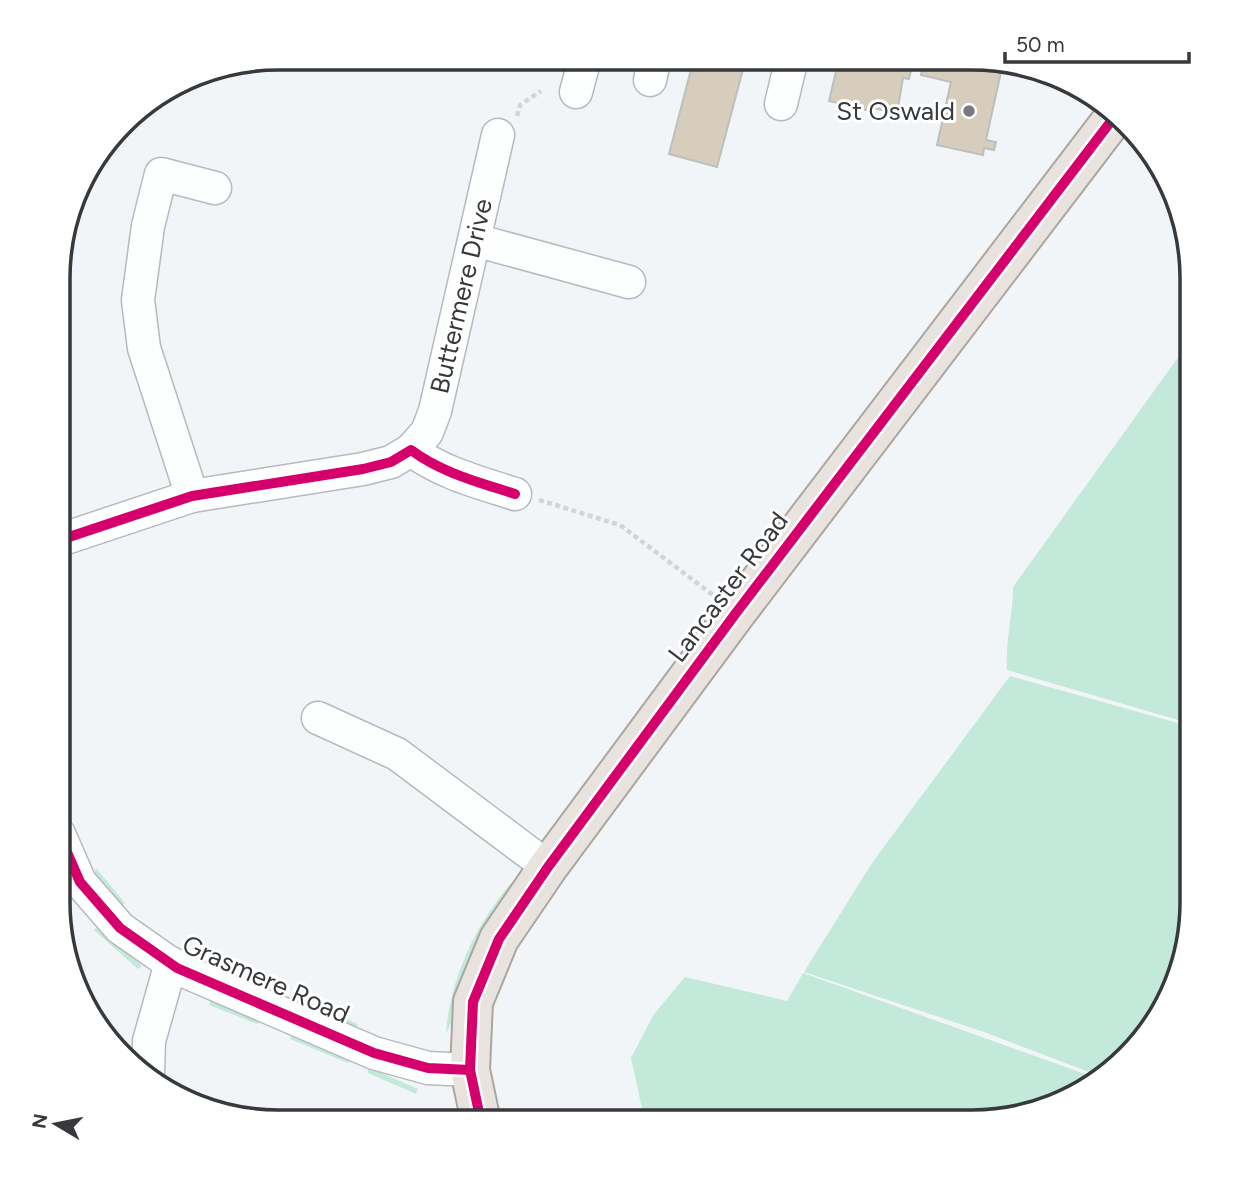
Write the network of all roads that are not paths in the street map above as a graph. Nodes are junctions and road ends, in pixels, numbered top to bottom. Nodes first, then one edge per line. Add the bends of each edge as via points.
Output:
1 (582, 70) edge
2 (789, 70) edge
3 (576, 92) dead end
4 (781, 104) dead end
5 (1110, 123) edge
6 (498, 135) dead end
7 (215, 188) dead end
8 (475, 240) junction
9 (629, 282) dead end
10 (411, 450) junction
11 (515, 494) road end
12 (192, 496) junction
13 (70, 537) edge
14 (318, 718) dead end
15 (70, 859) edge
16 (548, 867) junction
17 (171, 963) junction
18 (148, 1065) edge
19 (470, 1070) junction
20 (478, 1110) edge

1 - 3 street
2 - 4 street
5 - 16 main road, Lancaster Road
6 - 8 street, Buttermere Drive
7 - 12 street via 150,171 138,300 144,348
8 - 9 street
8 - 10 street, Buttermere Drive via 435,411 427,432
10 - 11 street via 447,472
10 - 12 street via 391,462 363,469
12 - 13 street
14 - 16 street via 397,754
15 - 17 street, Grasmere Road via 80,881 120,928
16 - 19 main road, Lancaster Road via 499,939 473,1002
17 - 18 street via 149,1041
17 - 19 street, Grasmere Road via 374,1053 428,1068
19 - 20 main road, Lancaster Road

